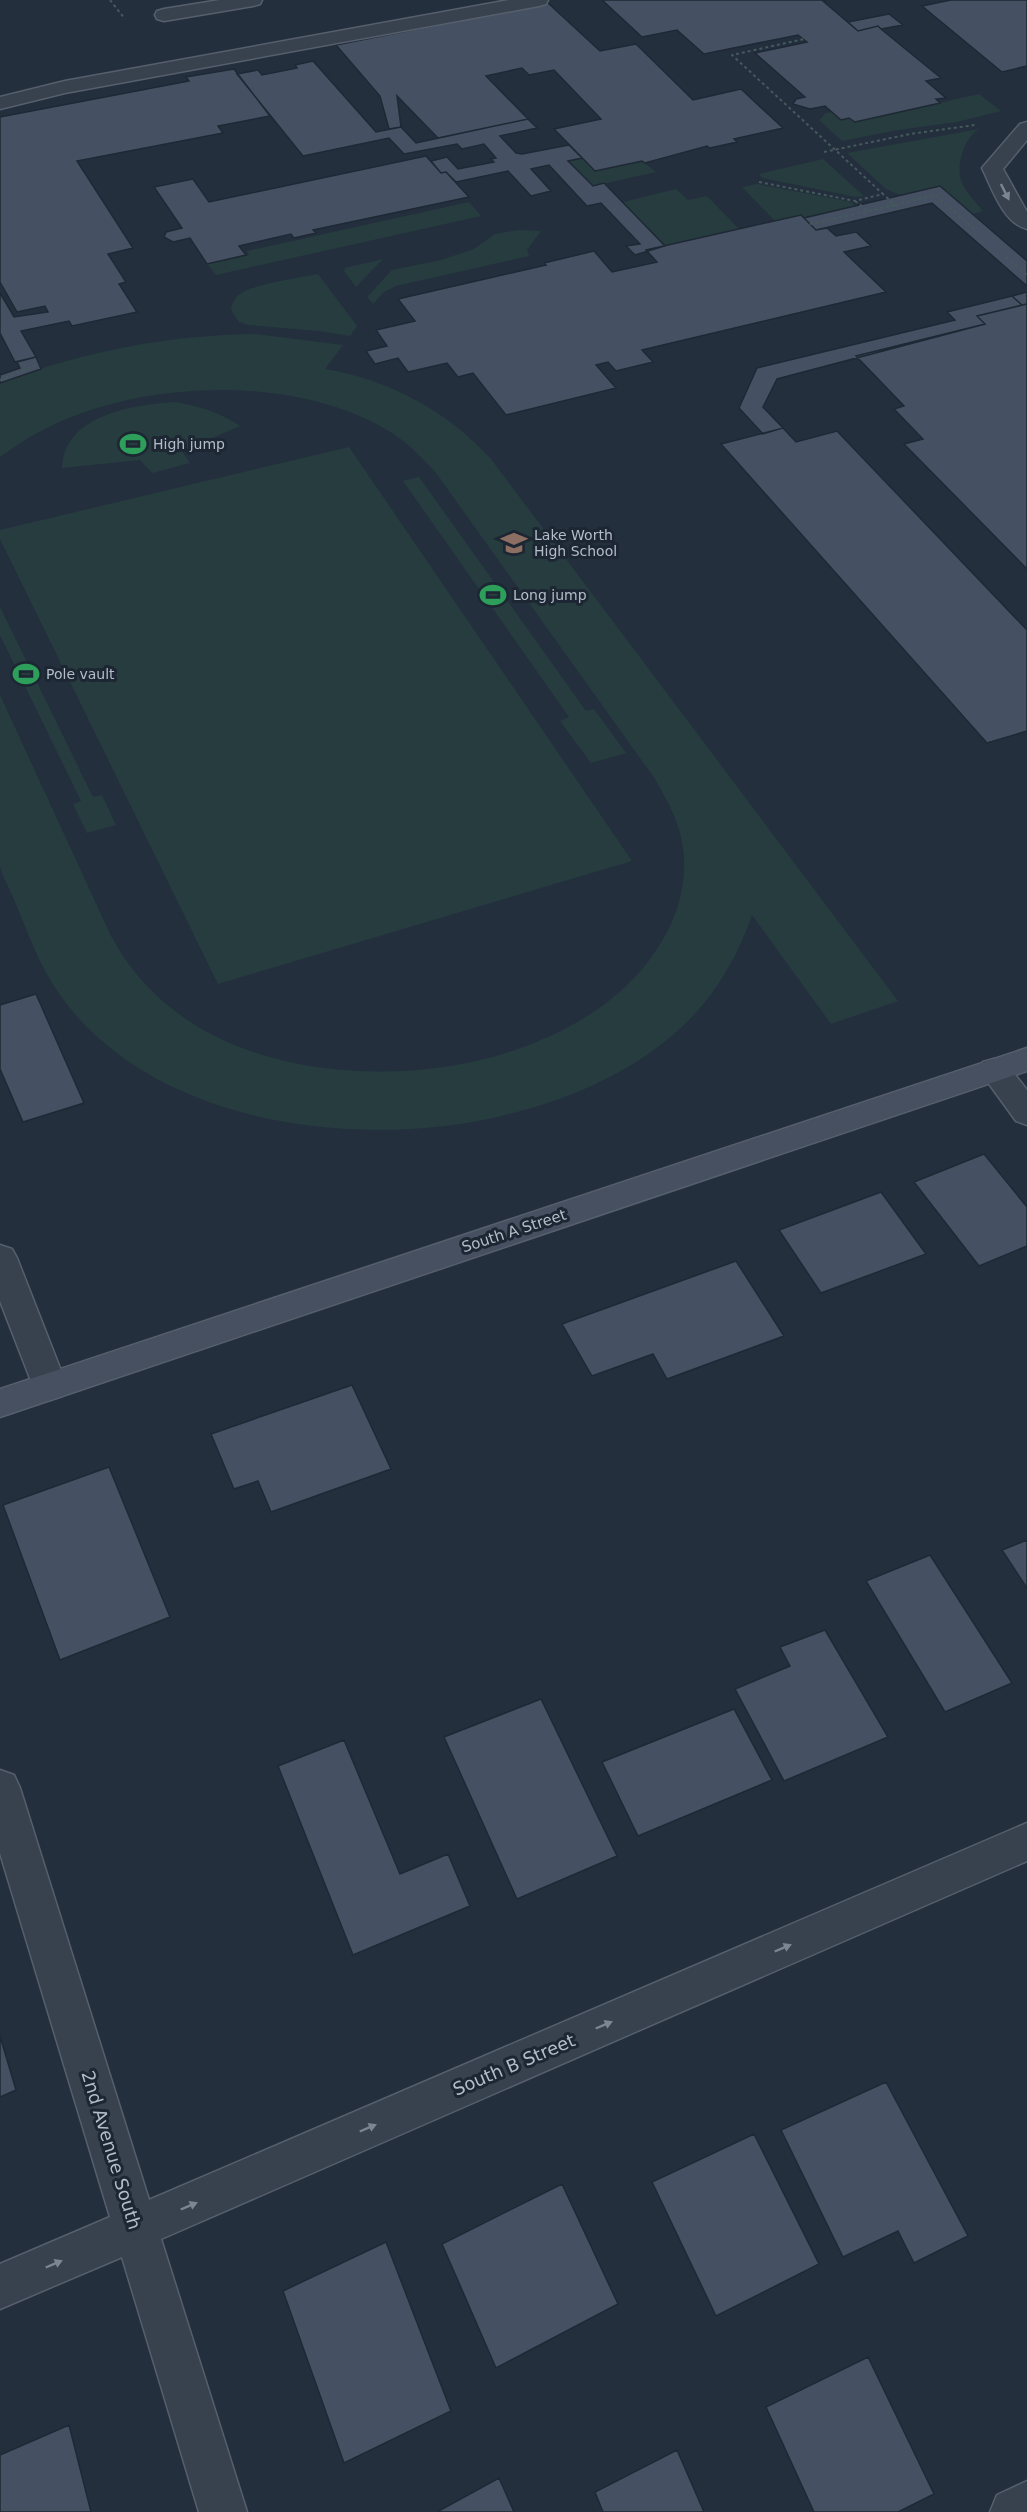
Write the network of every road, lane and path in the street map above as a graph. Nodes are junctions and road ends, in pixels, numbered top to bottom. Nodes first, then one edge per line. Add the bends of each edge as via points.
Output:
1 (110, 0) edge
2 (253, 0) edge
3 (539, 0) edge
4 (164, 15) dead end
5 (126, 20) dead end
6 (804, 39) dead end
7 (0, 103) edge
8 (984, 124) dead end
9 (1027, 128) edge
10 (833, 150) junction
11 (824, 152) dead end
12 (759, 182) dead end
13 (883, 194) junction
14 (855, 201) junction
15 (895, 205) junction
16 (868, 211) junction
17 (1027, 223) edge
18 (810, 224) dead end
19 (977, 231) dead end
20 (1002, 253) dead end
21 (1027, 275) edge
22 (39, 364) dead end
23 (0, 380) edge
24 (1027, 1059) edge
25 (994, 1070) junction
26 (1027, 1113) edge
27 (0, 1258) edge
28 (50, 1386) junction
29 (0, 1403) edge
30 (0, 1788) edge
31 (1027, 1842) edge
32 (135, 2229) junction
33 (0, 2287) edge
34 (1027, 2505) edge
35 (223, 2512) edge
36 (1014, 2512) edge

1 - 5 path
2 - 4 street
3 - 7 street via 65,87
6 - 10 path via 732,55
8 - 10 path
9 -> 17 street via 992,168 1016,213
10 - 11 path
10 - 13 path
12 - 14 path
13 - 14 path
13 - 15 path
14 - 16 path
15 - 16 path
15 - 19 path via 935,195
16 - 18 path
20 - 21 path
22 - 23 path
24 - 25 street, South A Street
25 - 26 street
25 - 28 street, South A Street
27 - 28 street
28 - 29 street, South A Street
30 - 32 street, 2nd Avenue South
32 -> 31 street, South B Street
33 -> 32 street, South B Street
32 - 35 street, 2nd Avenue South
34 - 36 street

